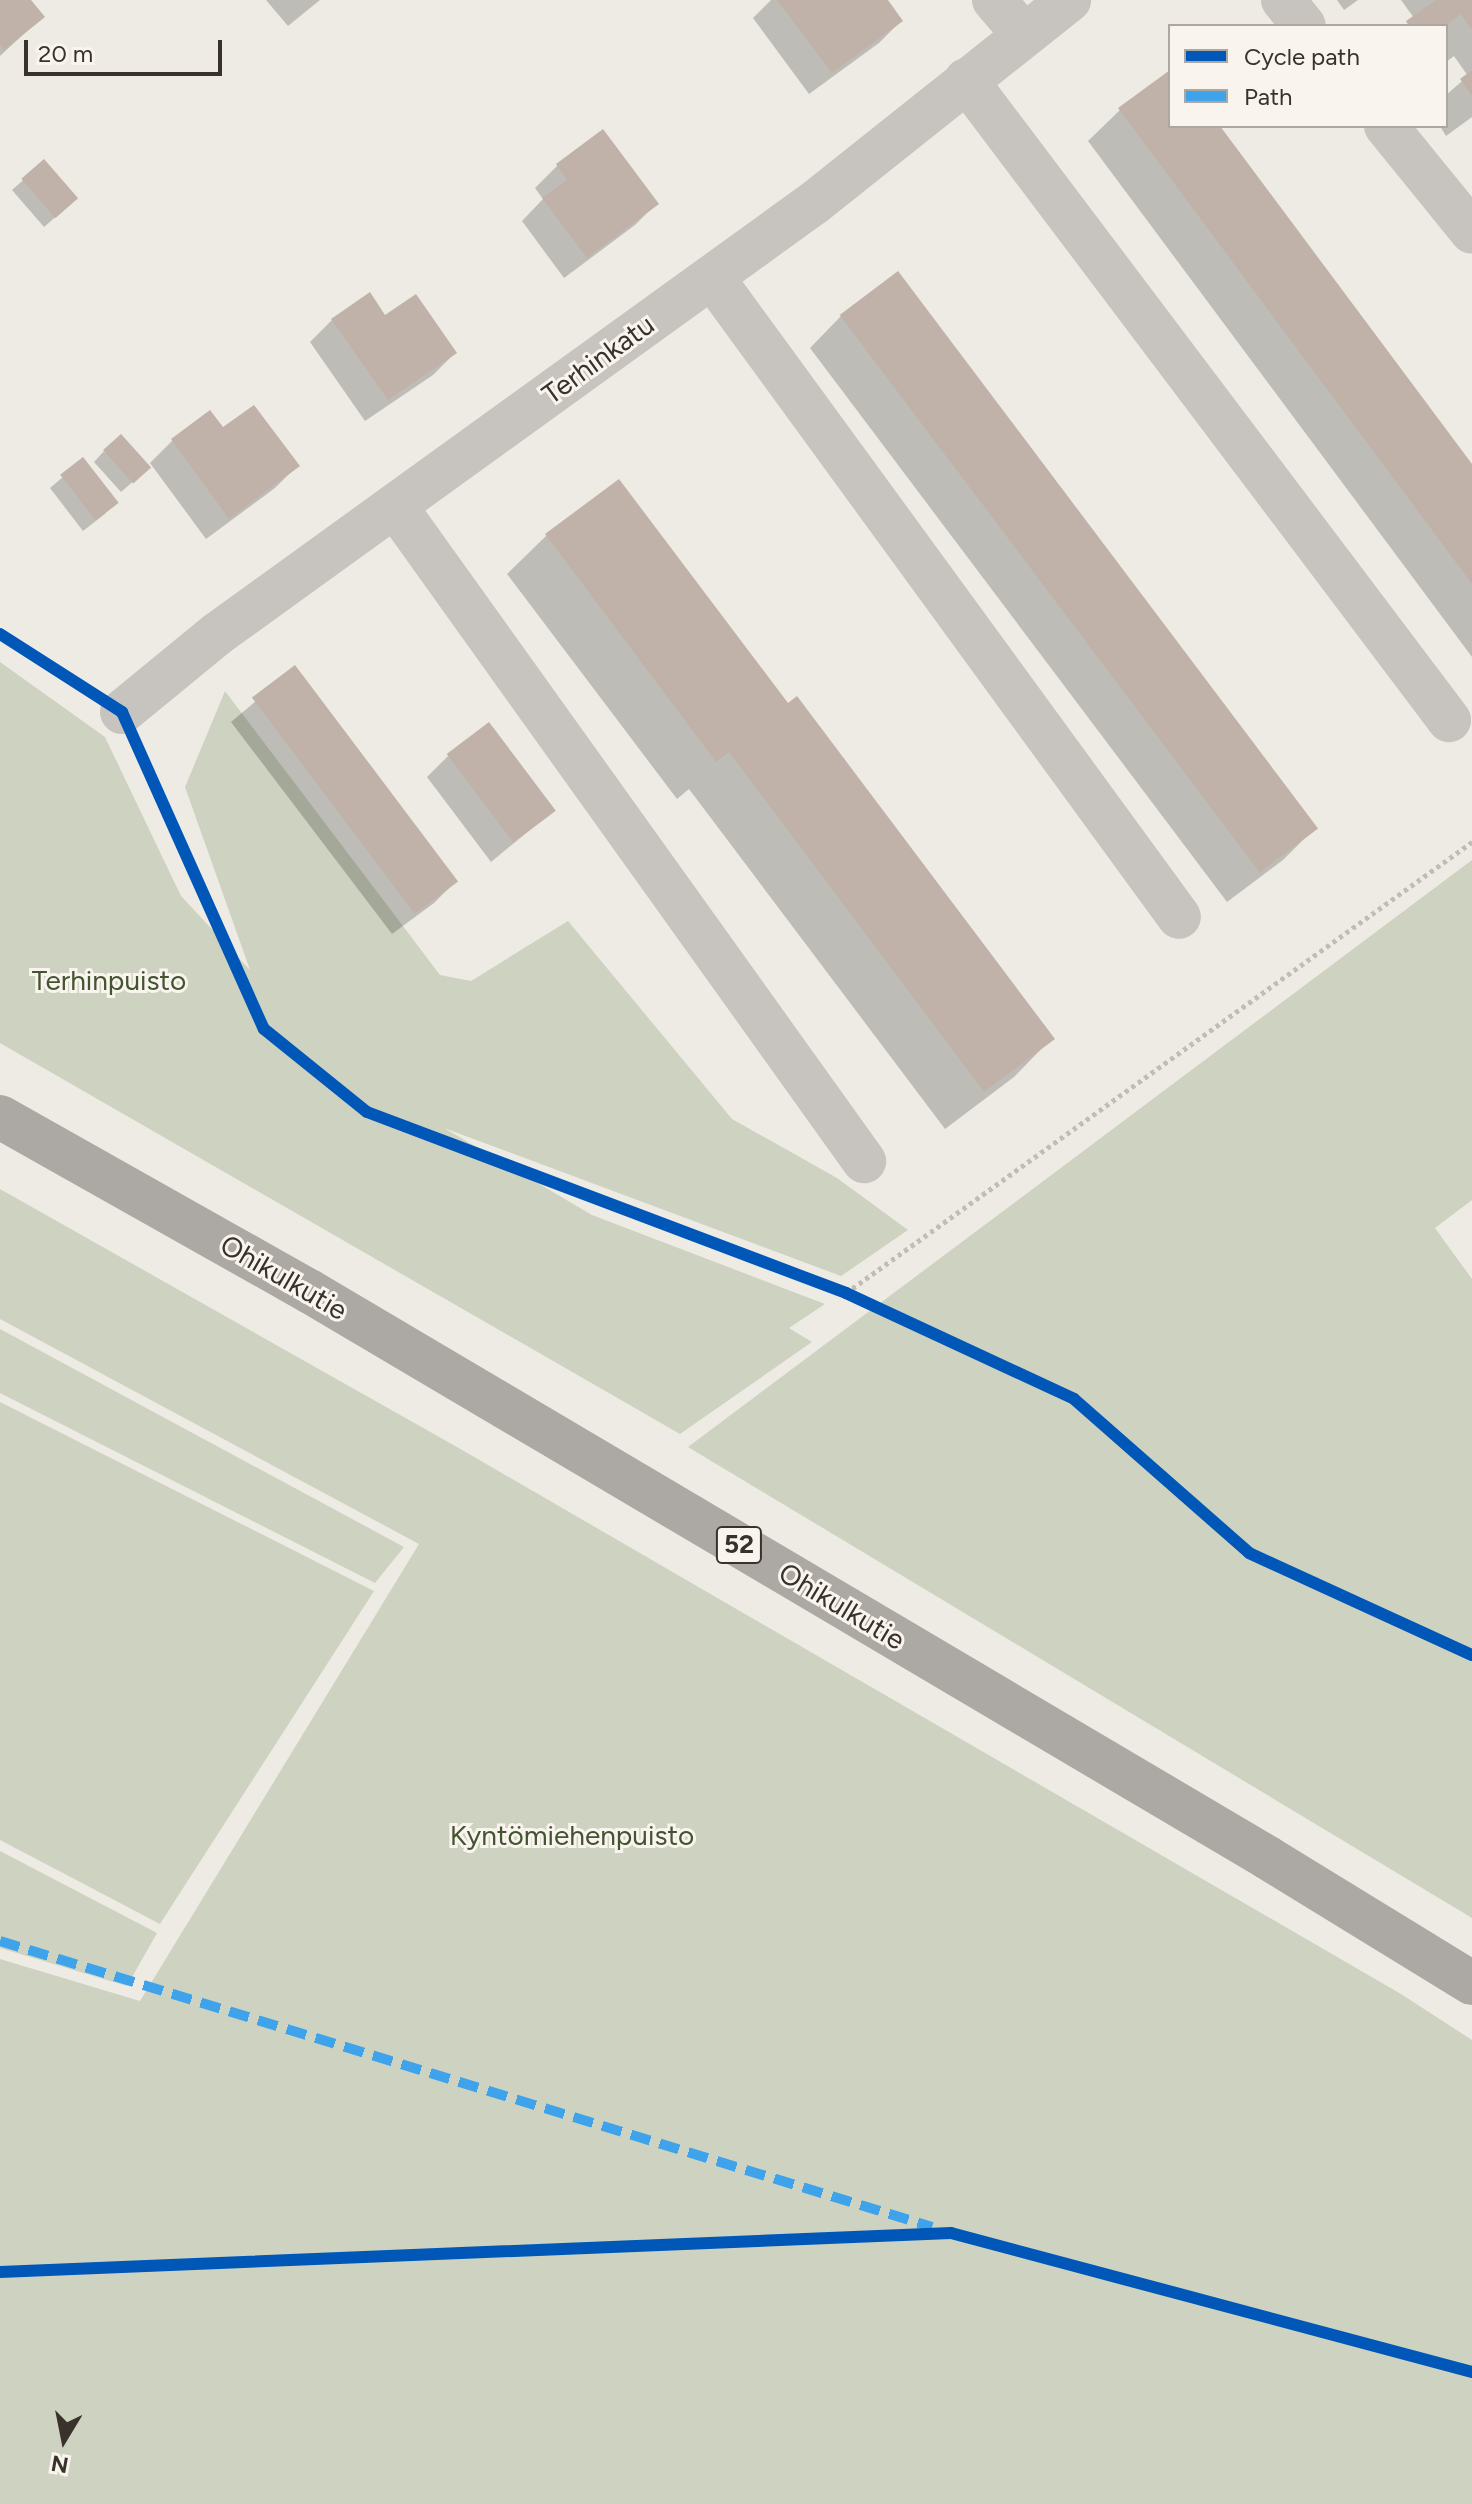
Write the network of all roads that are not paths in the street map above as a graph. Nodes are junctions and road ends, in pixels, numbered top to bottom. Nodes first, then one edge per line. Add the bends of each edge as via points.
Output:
1 (994, 0) edge
2 (1069, 0) edge
3 (1283, 0) edge
4 (1302, 24) edge
5 (1023, 34) junction
6 (966, 80) junction
7 (1388, 128) edge
8 (1472, 232) edge
9 (712, 277) junction
10 (395, 506) junction
11 (122, 712) dead end
12 (1449, 720) dead end
13 (1179, 917) dead end
14 (0, 1117) edge
15 (864, 1161) dead end
16 (1472, 1983) edge

1 - 5 street
2 - 5 street, Terhinkatu
3 - 4 street
5 - 6 street, Terhinkatu
6 - 9 street, Terhinkatu via 814,203
6 - 12 street
7 - 8 street
9 - 10 street, Terhinkatu
9 - 13 street
10 - 11 street, Terhinkatu via 217,634
10 - 15 street
14 - 16 main road, Ohikulkutie / 52 via 323,1299

